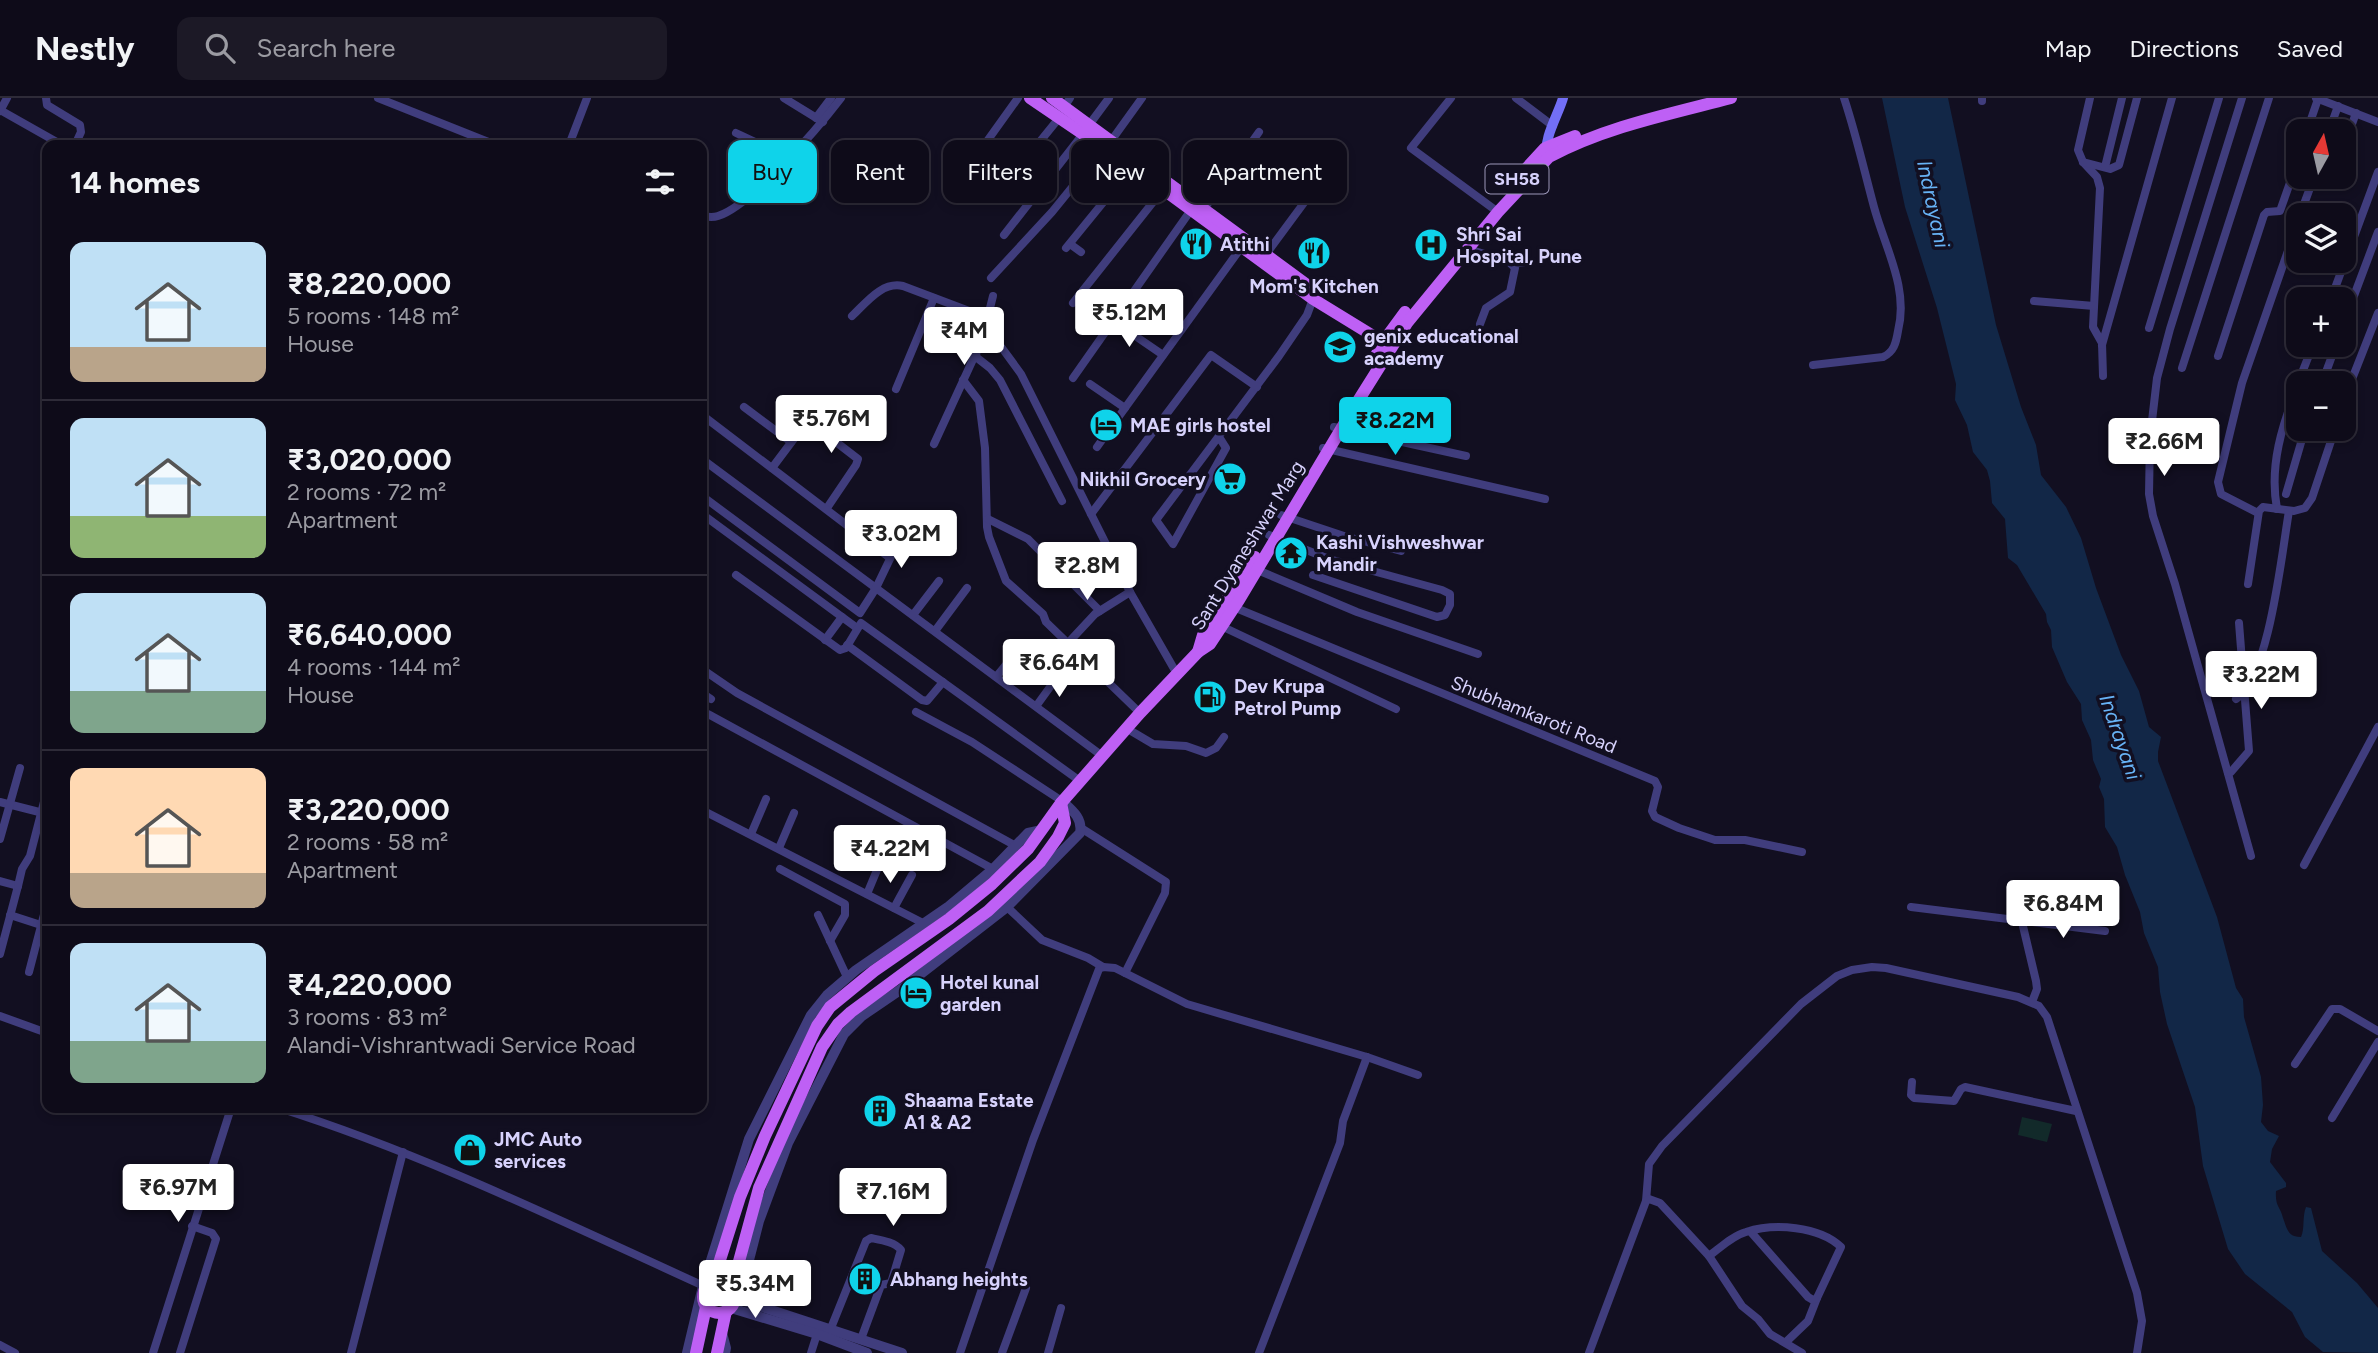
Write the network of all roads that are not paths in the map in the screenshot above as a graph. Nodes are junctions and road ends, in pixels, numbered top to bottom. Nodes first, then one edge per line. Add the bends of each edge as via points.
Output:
1 (7, 98) edge
2 (46, 98) edge
3 (378, 98) edge
4 (587, 98) edge
5 (784, 98) edge
6 (831, 98) edge
7 (841, 98) edge
8 (1018, 98) edge
9 (1030, 98) edge
10 (1052, 98) edge
11 (1109, 98) edge
12 (1142, 98) edge
13 (1451, 98) edge
14 (1516, 98) edge
15 (1563, 98) edge
16 (1572, 98) edge
17 (1705, 98) edge
18 (1731, 98) edge
19 (1843, 98) edge
20 (2090, 98) edge
21 (2122, 98) edge
22 (2137, 98) edge
23 (2172, 98) edge
24 (2219, 98) edge
25 (2242, 98) edge
26 (2269, 98) edge
27 (2317, 98) edge
28 (1692, 105) junction
29 (2338, 106) junction
30 (1065, 107) edge
31 (0, 111) edge
32 (1560, 113) junction
33 (2356, 113) junction
34 (2311, 119) edge
35 (2333, 119) edge
36 (2354, 119) edge
37 (819, 120) junction
38 (2378, 122) edge
39 (1553, 126) junction
40 (1086, 129) junction
41 (1259, 132) dead end
42 (736, 133) dead end
43 (53, 140) edge
44 (77, 140) edge
45 (483, 140) edge
46 (571, 140) edge
47 (751, 140) edge
48 (803, 140) edge
49 (988, 140) edge
50 (1040, 140) edge
51 (1100, 140) edge
52 (1111, 140) edge
53 (1547, 152) junction
54 (2084, 162) junction
55 (2105, 167) junction
56 (2378, 172) edge
57 (1071, 189) edge
58 (1169, 189) edge
59 (2288, 189) edge
60 (739, 203) edge
61 (1103, 203) edge
62 (1153, 203) edge
63 (1304, 203) edge
64 (1198, 210) junction
65 (1495, 210) junction
66 (707, 217) edge
67 (2378, 232) edge
68 (1004, 235) dead end
69 (1244, 244) junction
70 (1468, 249) junction
71 (1081, 252) dead end
72 (2286, 256) edge
73 (1263, 258) junction
74 (1531, 261) dead end
75 (1513, 264) junction
76 (991, 278) dead end
77 (2335, 287) edge
78 (2356, 290) edge
79 (993, 296) dead end
80 (934, 298) junction
81 (1312, 299) junction
82 (2034, 301) dead end
83 (1073, 303) dead end
84 (1150, 306) dead end
85 (2094, 306) junction
86 (2378, 313) edge
87 (852, 316) dead end
88 (988, 320) junction
89 (1112, 320) junction
90 (1480, 324) dead end
91 (2149, 328) dead end
92 (1182, 329) junction
93 (984, 334) junction
94 (1389, 341) junction
95 (2102, 345) junction
96 (975, 355) junction
97 (1163, 355) junction
98 (2218, 356) dead end
99 (1813, 365) dead end
100 (2182, 368) dead end
101 (2355, 371) edge
102 (2103, 376) dead end
103 (1073, 378) dead end
104 (963, 380) junction
105 (1090, 384) dead end
106 (1257, 387) junction
107 (897, 389) dead end
108 (744, 407) dead end
109 (792, 408) dead end
110 (1125, 408) junction
111 (707, 419) edge
112 (808, 420) junction
113 (2286, 423) edge
114 (1337, 429) junction
115 (1219, 437) junction
116 (2301, 441) edge
117 (2330, 441) edge
118 (791, 442) junction
119 (934, 444) dead end
120 (1097, 447) dead end
121 (1325, 449) junction
122 (1466, 456) dead end
123 (707, 464) edge
124 (772, 468) junction
125 (2286, 494) dead end
126 (1545, 499) dead end
127 (707, 500) edge
128 (1062, 502) dead end
129 (827, 508) junction
130 (2277, 509) junction
131 (2289, 511) junction
132 (2258, 513) junction
133 (1091, 514) junction
134 (1284, 517) junction
135 (707, 518) edge
136 (988, 519) junction
137 (901, 536) dead end
138 (1272, 537) junction
139 (1401, 551) dead end
140 (890, 558) junction
141 (1253, 567) junction
142 (736, 575) dead end
143 (1313, 575) dead end
144 (939, 581) dead end
145 (2248, 584) dead end
146 (876, 588) junction
147 (967, 588) dead end
148 (1130, 592) junction
149 (1229, 606) junction
150 (1100, 611) junction
151 (913, 615) junction
152 (842, 617) junction
153 (2239, 623) dead end
154 (1217, 624) junction
155 (857, 628) junction
156 (935, 632) junction
157 (825, 640) junction
158 (1068, 643) junction
159 (1023, 644) dead end
160 (847, 645) junction
161 (1478, 654) dead end
162 (707, 671) edge
163 (1177, 674) junction
164 (1058, 676) dead end
165 (996, 677) junction
166 (943, 682) junction
167 (2246, 691) junction
168 (707, 696) edge
169 (711, 698) dead end
170 (2236, 699) dead end
171 (1037, 705) junction
172 (1396, 709) dead end
173 (916, 712) dead end
174 (1140, 713) junction
175 (707, 714) edge
176 (2378, 727) edge
177 (1126, 728) junction
178 (1224, 737) dead end
179 (1101, 755) junction
180 (20, 768) dead end
181 (2228, 773) junction
182 (1080, 781) junction
183 (766, 799) dead end
184 (0, 802) edge
185 (1061, 802) junction
186 (9, 804) junction
187 (707, 812) edge
188 (42, 813) edge
189 (794, 813) dead end
190 (42, 820) edge
191 (1081, 828) junction
192 (1042, 830) junction
193 (751, 834) junction
194 (0, 839) edge
195 (887, 846) dead end
196 (1016, 846) junction
197 (779, 848) junction
198 (1802, 852) dead end
199 (2251, 856) dead end
200 (2304, 865) dead end
201 (780, 869) dead end
202 (993, 869) junction
203 (912, 875) dead end
204 (0, 881) edge
205 (18, 886) junction
206 (867, 894) junction
207 (2017, 901) dead end
208 (1007, 907) junction
209 (1911, 907) dead end
210 (894, 908) junction
211 (10, 915) junction
212 (818, 915) dead end
213 (2022, 922) junction
214 (923, 923) junction
215 (42, 925) edge
216 (42, 932) edge
217 (2105, 932) dead end
218 (830, 941) junction
219 (950, 946) junction
220 (0, 954) edge
221 (1103, 967) junction
222 (29, 972) dead end
223 (1125, 973) junction
224 (847, 977) junction
225 (2032, 1002) junction
226 (0, 1016) edge
227 (42, 1031) edge
228 (2378, 1031) edge
229 (2378, 1042) edge
230 (1367, 1058) junction
231 (2295, 1064) dead end
232 (1418, 1075) dead end
233 (1912, 1082) dead end
234 (2076, 1111) junction
235 (230, 1113) edge
236 (295, 1113) edge
237 (2332, 1118) dead end
238 (403, 1152) junction
239 (1646, 1201) junction
240 (192, 1226) junction
241 (1750, 1231) junction
242 (1709, 1256) junction
243 (707, 1285) junction
244 (1026, 1288) dead end
245 (1818, 1298) junction
246 (731, 1301) junction
247 (706, 1307) junction
248 (1060, 1308) dead end
249 (783, 1318) junction
250 (831, 1328) junction
251 (722, 1333) junction
252 (817, 1334) junction
253 (861, 1339) junction
254 (1786, 1342) junction
255 (0, 1345) edge
256 (15, 1353) edge
257 (153, 1353) edge
258 (180, 1353) edge
259 (351, 1353) edge
260 (687, 1353) edge
261 (696, 1353) edge
262 (717, 1353) edge
263 (725, 1353) edge
264 (811, 1353) edge
265 (867, 1353) edge
266 (902, 1353) edge
267 (960, 1353) edge
268 (1002, 1353) edge
269 (1048, 1353) edge
270 (1259, 1353) edge
271 (1588, 1353) edge
272 (1802, 1353) edge
273 (2137, 1353) edge

1 - 31 street
2 - 44 street via 47,105 80,125
3 - 45 street
4 - 46 street
5 - 37 street
6 - 37 street
7 - 37 street
8 - 49 street
9 - 30 main road
10 - 30 main road
11 - 40 street
12 - 52 street
13 - 65 street via 1411,148
14 - 39 street
15 - 32 main road
16 - 32 main road
17 - 28 main road, SH58
18 - 28 main road, SH58
19 - 99 street via 1897,277 1902,317 1889,355
20 - 54 street via 2078,150
21 - 55 street
22 - 55 street via 2119,165
23 - 95 street
24 - 91 street
25 - 181 street via 2170,329 2157,378 2150,438 2153,516
26 - 100 street
27 - 29 street
27 - 34 street
28 - 53 main road, SH58
29 - 33 street
29 - 35 street
30 - 40 main road
30 - 50 street
31 - 43 street
32 - 39 main road
33 - 36 street
33 - 38 street
37 - 48 street
39 - 53 main road
40 - 51 main road
40 - 68 street
41 - 64 street
42 - 47 street
53 - 65 main road, SH58
53 - 65 main road, SH58 via 1533,175
54 - 55 street
54 - 85 street via 2100,188
56 - 77 street
57 - 76 street
58 - 64 main road
59 - 98 street via 2280,211 2264,215
60 - 66 street
61 - 71 street via 1068,246
62 - 83 street
63 - 73 street
64 - 69 main road
64 - 89 street
65 - 70 main road, SH58
65 - 94 main road, SH58
67 - 78 street
69 - 73 main road
69 - 92 street
70 - 75 street
70 - 94 main road, SH58
72 - 132 street via 2242,383 2218,482 2221,494
73 - 81 main road
73 - 94 main road
74 - 75 street
75 - 90 street via 1510,292 1486,308
79 - 88 street
80 - 87 street via 890,285
80 - 88 street
80 - 107 street
81 - 94 main road
81 - 106 street via 1307,315
82 - 85 street
84 - 92 street
85 - 95 street via 2093,327
86 - 101 street
88 - 93 street
89 - 97 street
89 - 103 street
92 - 97 street
93 - 96 street
93 - 133 street via 1002,348 1021,374
94 - 114 main road, Sant Dyaneshwar Marg
95 - 102 street
96 - 104 street
96 - 128 street via 1000,380
97 - 110 street
104 - 119 street
104 - 136 street via 979,401
105 - 110 street
106 - 115 street
106 - 133 street via 1211,355
108 - 118 street
109 - 112 street
110 - 120 street
111 - 124 street
112 - 118 street
112 - 129 street via 858,459
113 - 130 street via 2274,462
114 - 121 main road, Sant Dyaneshwar Marg
114 - 122 street
115 - 115 street via 1226,448 1173,544 1156,520
116 - 125 street
117 - 131 street via 2309,504 2300,511
118 - 124 street
121 - 126 street
121 - 134 main road, Sant Dyaneshwar Marg
123 - 146 street
124 - 129 street
127 - 146 street via 860,613
129 - 140 street
130 - 131 street
130 - 132 street via 2263,507
131 - 167 street via 2263,649
132 - 145 street
133 - 148 street
134 - 138 main road, Sant Dyaneshwar Marg
134 - 139 street
135 - 152 street
136 - 150 street via 1028,540
136 - 158 street via 989,537 1006,581
137 - 140 street
138 - 141 main road, Sant Dyaneshwar Marg
138 - 143 street via 1371,572 1443,590 1450,594 1450,605 1445,615 1432,615
140 - 146 street
141 - 149 main road, Sant Dyaneshwar Marg
141 - 161 street via 1357,612
142 - 157 street
144 - 151 street
146 - 151 street
147 - 156 street
148 - 150 street
148 - 163 street
149 - 154 main road, Sant Dyaneshwar Marg
149 - 198 street, Shubhamkaroti Road via 1655,781 1655,817 1679,828 1715,840 1745,840
150 - 158 street
151 - 156 street
152 - 155 street
152 - 157 street
153 - 167 street
154 - 163 main road, Sant Dyaneshwar Marg via 1210,644
154 - 172 street
155 - 160 street
155 - 166 street via 861,623
156 - 165 street
157 - 160 street via 840,650
158 - 174 street
159 - 165 street
160 - 166 street via 922,700 927,701
162 - 196 street
163 - 174 main road, Sant Dyaneshwar Marg
164 - 171 street
165 - 171 street
166 - 182 street
167 - 170 street
167 - 181 street via 2249,751
168 - 169 street
171 - 179 street
173 - 185 street via 972,742
174 - 177 main road, Sant Dyaneshwar Marg
175 - 202 street
176 - 200 street
177 - 178 street via 1153,744 1186,746 1206,753
177 - 179 main road, Sant Dyaneshwar Marg
179 - 182 main road, Sant Dyaneshwar Marg
180 - 186 street
181 - 199 street
182 - 185 main road, Sant Dyaneshwar Marg
183 - 193 street
184 - 186 street
185 - 191 street via 1077,816
185 - 192 main road
185 - 219 main road via 1065,823 1040,862
186 - 188 street
186 - 194 street
187 - 193 street
189 - 197 street
190 - 205 street
191 - 208 street
191 - 223 street via 1166,882 1165,893
192 - 196 street via 1028,833
192 - 243 main road via 992,884 830,1007 765,1136
193 - 197 street
195 - 206 street
196 - 202 street
197 - 206 street
201 - 218 street via 845,904 845,915
202 - 214 street
203 - 210 street
204 - 205 street
205 - 211 street
206 - 210 street
207 - 213 street
208 - 219 street
208 - 221 street via 1042,940
209 - 213 street
210 - 214 street
211 - 215 street
211 - 220 street
212 - 218 street
213 - 217 street
213 - 225 street via 2036,981
214 - 224 street
216 - 222 street
218 - 224 street
219 - 246 main road via 838,1024 822,1047 759,1188
221 - 223 street
221 - 267 street via 1096,973 1033,1140
223 - 230 street via 1188,1004
224 - 243 street via 811,1015 761,1112 742,1158
225 - 234 street via 2047,1017
225 - 239 street via 1886,968 1862,968 1837,976 1801,1004 1662,1146 1650,1161
226 - 227 street
228 - 231 street via 2332,1009
229 - 237 street
230 - 232 street
230 - 270 street via 1343,1121 1340,1143
233 - 234 street via 1914,1098 1954,1101 1965,1087
234 - 273 street via 2139,1301 2142,1321
235 - 240 street
236 - 238 street
238 - 243 street
238 - 259 street
239 - 242 street via 1660,1203
239 - 271 street
240 - 257 street
240 - 258 street via 216,1238
241 - 242 street
241 - 245 street via 1808,1297
241 - 245 street via 1800,1230 1838,1244 1841,1247
242 - 254 street via 1742,1306 1770,1334
243 - 246 main road via 723,1281
243 - 247 main road
243 - 260 street
244 - 268 street
245 - 254 street via 1808,1321
246 - 247 main road via 716,1313
246 - 249 street
246 - 251 main road
247 - 261 main road
248 - 269 street
249 - 250 street
249 - 252 street
250 - 253 street
250 - 253 street via 866,1241 885,1241 901,1250 891,1283 881,1285
251 - 262 main road
251 - 263 street
252 - 264 street
252 - 265 street
253 - 266 street
254 - 272 street
255 - 256 street

